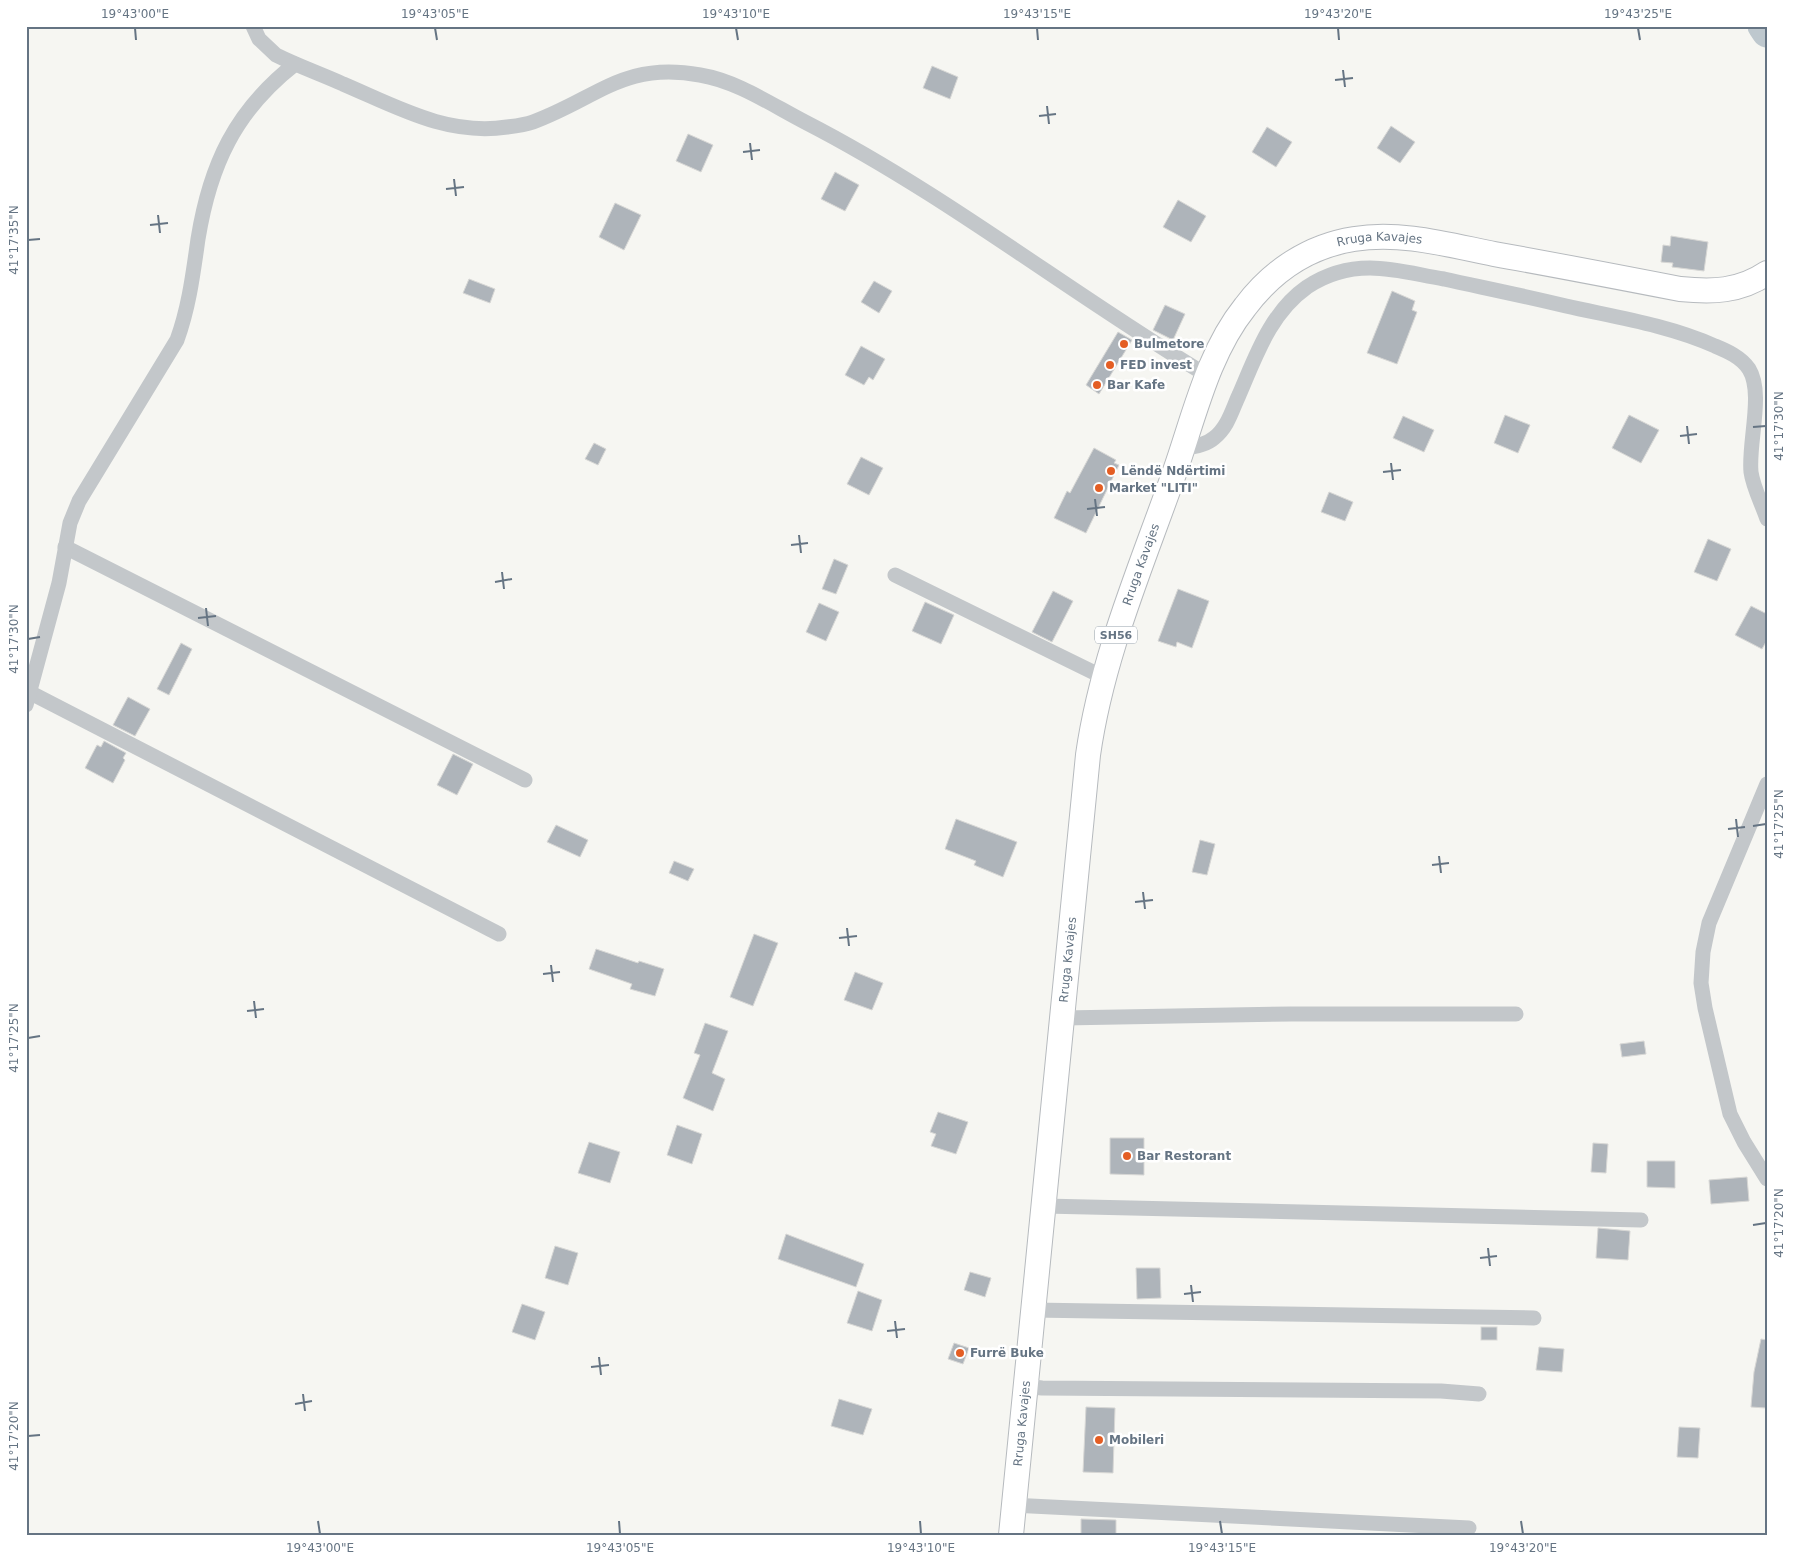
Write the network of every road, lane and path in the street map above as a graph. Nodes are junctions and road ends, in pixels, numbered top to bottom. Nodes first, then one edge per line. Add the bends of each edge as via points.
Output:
1 (253, 26) edge
2 (295, 64) junction
3 (1767, 273) edge
4 (1208, 376) junction
5 (1183, 448) junction
6 (1767, 519) edge
7 (65, 547) junction
8 (895, 576) dead end
9 (1102, 677) junction
10 (28, 699) edge
11 (525, 780) dead end
12 (1767, 784) edge
13 (499, 934) dead end
14 (1516, 1014) dead end
15 (1063, 1018) junction
16 (1767, 1180) edge
17 (1044, 1206) junction
18 (1641, 1220) dead end
19 (1032, 1310) junction
20 (1534, 1318) dead end
21 (1024, 1386) junction
22 (1479, 1394) dead end
23 (1014, 1505) junction
24 (1469, 1528) dead end
25 (1011, 1535) edge

1 - 2 street via 259,39 276,55
2 - 4 street via 420,118 449,127 478,129 532,123 633,76 649,72 677,71 704,75 765,101 854,147
2 - 7 street via 260,94 226,142 204,207 188,306 177,340 80,501 70,523
3 - 4 main road, Rruga Kavajes / SH56 via 1745,285 1709,292 1413,239 1381,236 1352,239 1299,257 1265,284 1235,321
4 - 5 main road, Rruga Kavajes / SH56
5 - 6 street via 1214,438 1226,426 1272,323 1305,289 1322,278 1344,271 1391,269 1674,332 1714,345 1739,358 1750,370 1754,390 1751,474
5 - 9 main road, Rruga Kavajes / SH56
7 - 10 street via 59,583
7 - 11 street
8 - 9 street
9 - 15 main road, Rruga Kavajes / SH56 via 1088,755
10 - 13 street
12 - 16 street via 1709,923 1701,983 1730,1114
14 - 15 street
15 - 17 main road, Rruga Kavajes / SH56
17 - 18 street
17 - 19 main road, Rruga Kavajes / SH56
19 - 20 street
19 - 21 main road, Rruga Kavajes / SH56
21 - 22 street via 1441,1390
21 - 23 main road, Rruga Kavajes / SH56
23 - 24 street
23 - 25 main road, Rruga Kavajes / SH56

